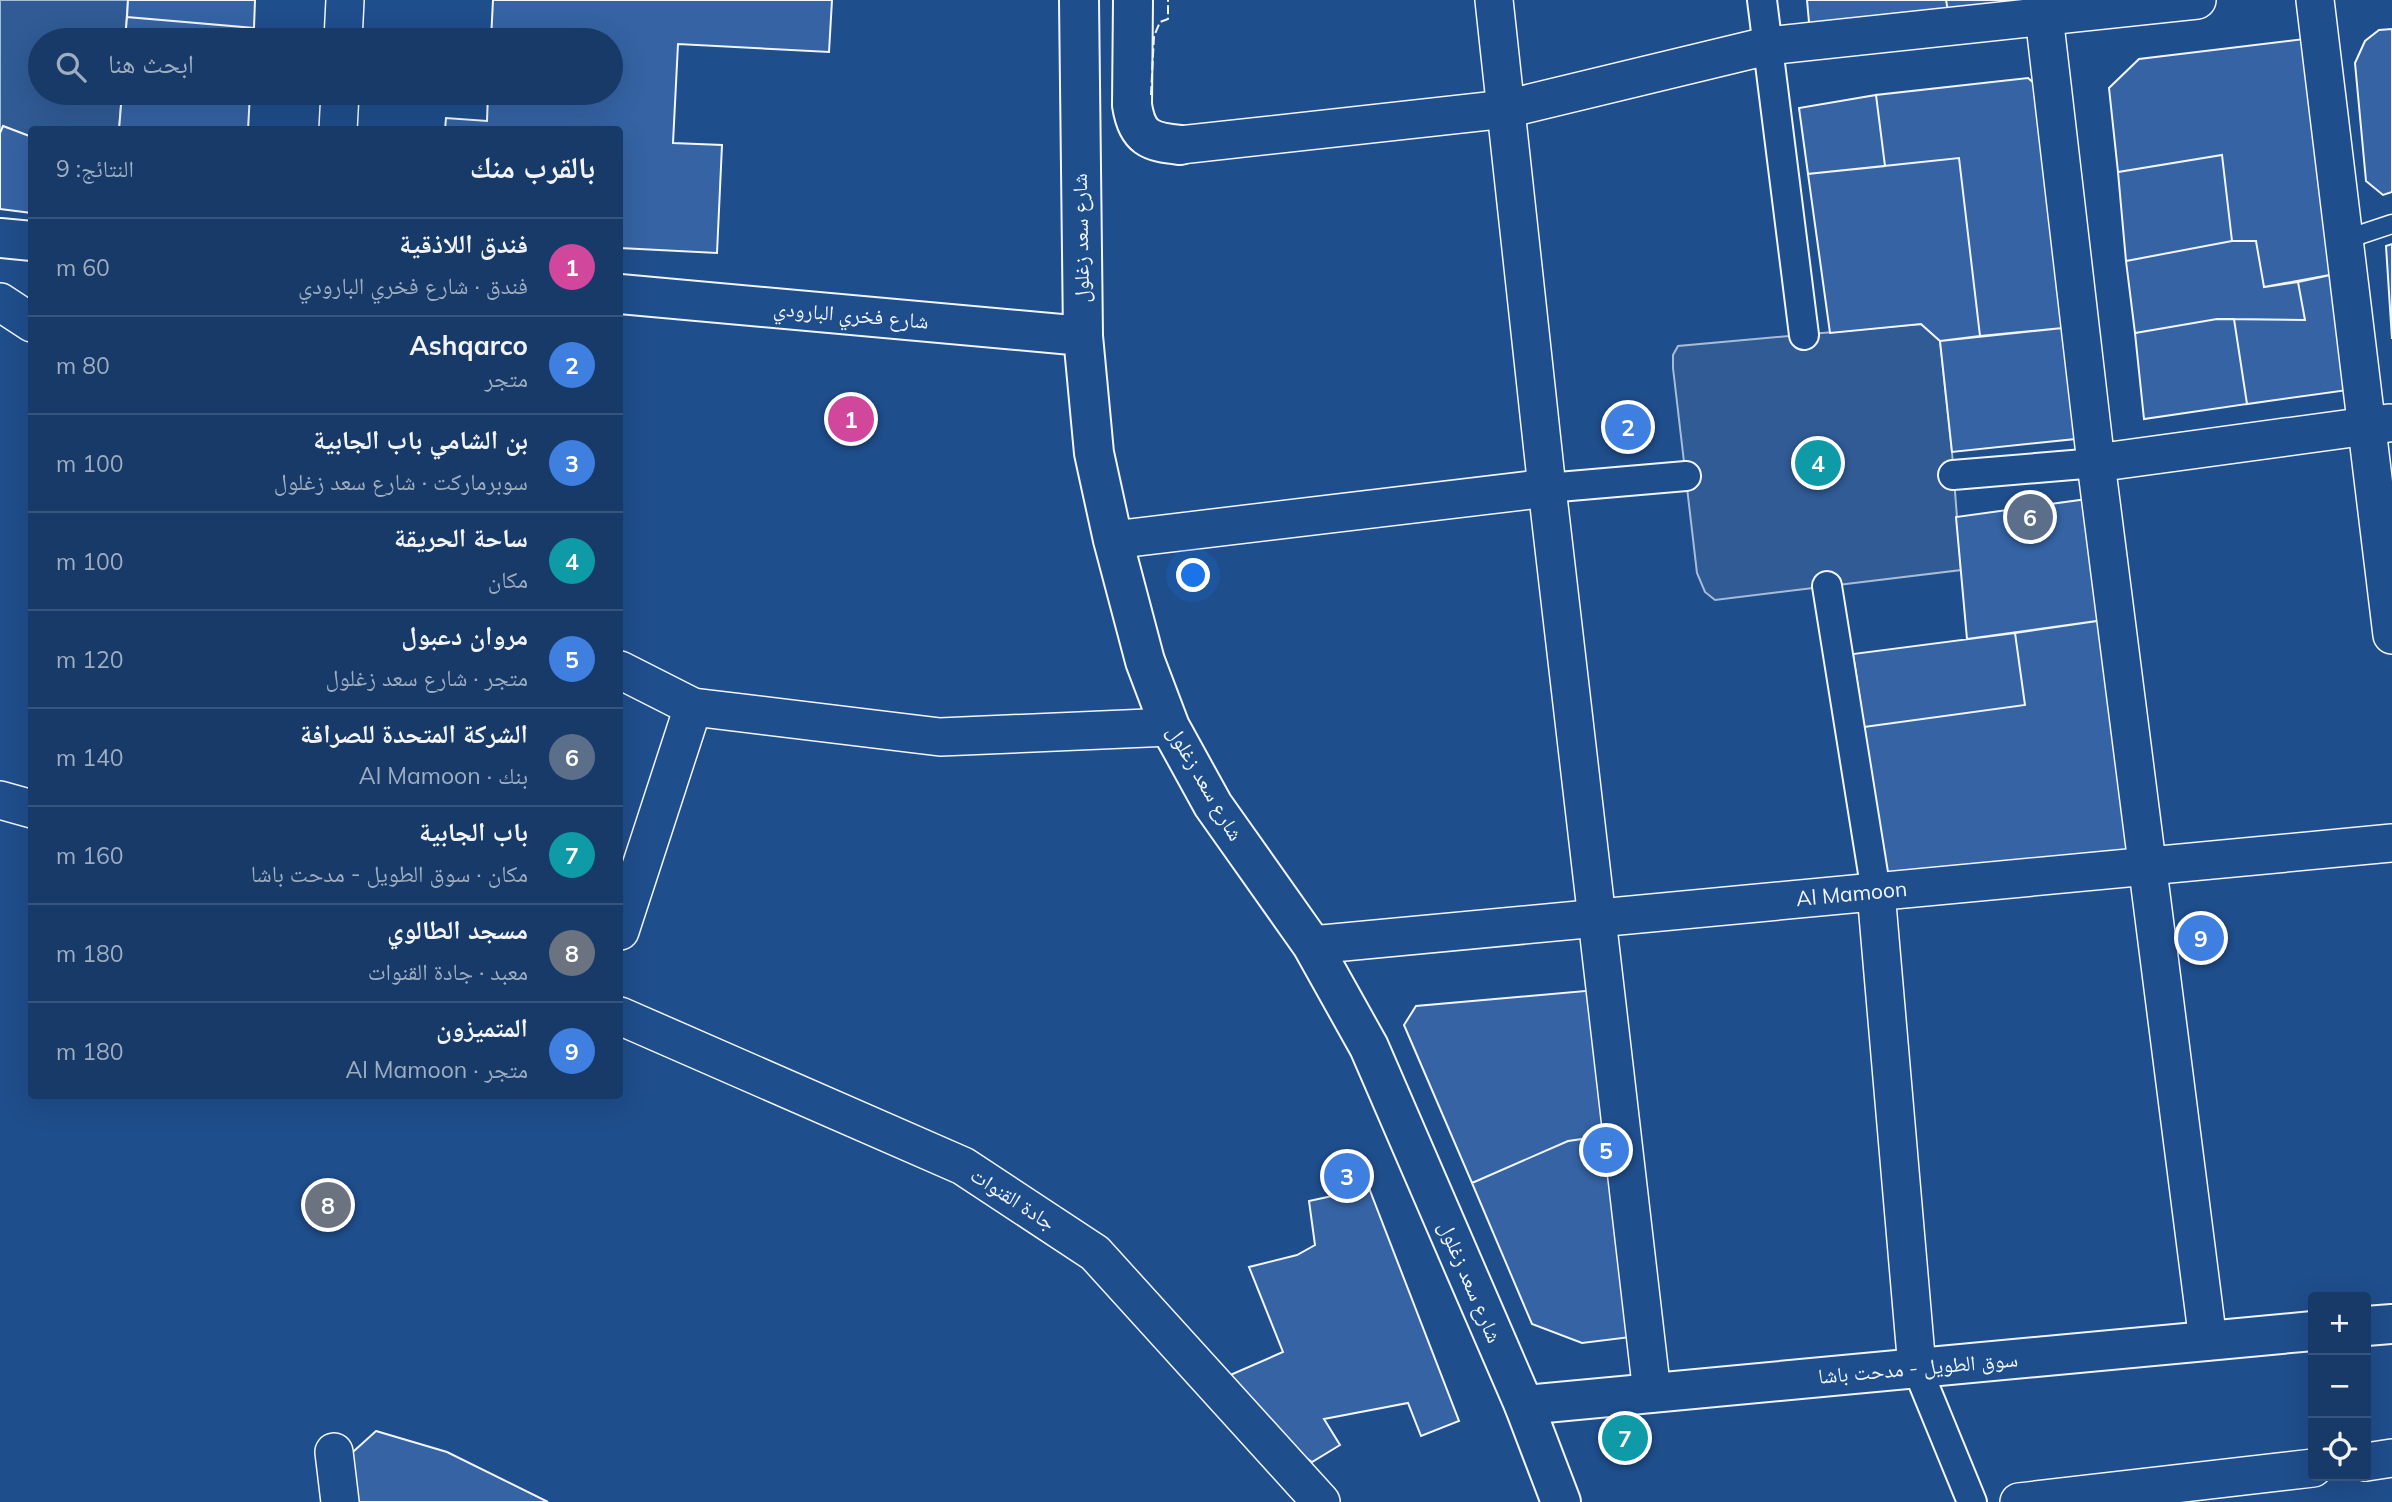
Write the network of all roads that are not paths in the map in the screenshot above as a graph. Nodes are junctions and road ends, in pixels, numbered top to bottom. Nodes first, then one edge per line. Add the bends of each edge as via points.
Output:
1 (345, 0) edge
2 (1079, 0) edge
3 (1133, 0) edge
4 (1494, 0) edge
5 (1762, 0) edge
6 (2197, 0) edge
7 (2315, 0) edge
8 (2043, 8) edge
9 (344, 28) edge
10 (1767, 46) junction
11 (339, 105) edge
12 (1506, 109) junction
13 (338, 126) edge
14 (1180, 145) joint
15 (2392, 224) edge
16 (0, 238) edge
17 (2344, 240) junction
18 (28, 241) edge
19 (623, 294) edge
20 (0, 303) edge
21 (28, 320) edge
22 (1804, 335) dead end
23 (1083, 336) junction
24 (2379, 425) edge
25 (2096, 463) junction
26 (1953, 475) dead end
27 (1686, 476) dead end
28 (1547, 488) junction
29 (1113, 540) junction
30 (1827, 586) dead end
31 (2392, 635) edge
32 (623, 672) edge
33 (692, 707) junction
34 (1170, 727) junction
35 (0, 800) edge
36 (28, 808) edge
37 (2392, 843) edge
38 (2148, 866) junction
39 (1876, 892) junction
40 (1599, 918) junction
41 (623, 922) edge
42 (1312, 945) junction
43 (623, 1017) edge
44 (2392, 1324) edge
45 (2371, 1326) edge
46 (2308, 1331) edge
47 (2208, 1341) junction
48 (1917, 1368) junction
49 (1652, 1393) junction
50 (1524, 1405) junction
51 (334, 1452) dead end
52 (2392, 1458) edge
53 (2371, 1461) edge
54 (2308, 1469) edge
55 (340, 1502) edge
56 (1321, 1502) edge
57 (1560, 1502) edge
58 (1972, 1502) edge
59 (2019, 1502) edge

1 - 9 street
2 - 23 main road, شارع سعد زغلول
3 - 14 main road via 1134,120 1141,133 1157,143
4 - 12 street
5 - 10 street
6 - 8 street
7 - 17 street
8 - 10 street
8 - 25 street
10 - 12 street
10 - 22 street
11 - 13 street
12 - 14 street
12 - 28 street
15 - 17 lane
16 - 18 main road
17 - 24 street
19 - 23 main road, شارع فخري البارودي
20 - 21 street
23 - 29 main road, شارع سعد زغلول via 1094,453
24 - 25 street
24 - 31 street
25 - 26 street
25 - 38 street
27 - 28 street
28 - 29 street
28 - 40 street
29 - 34 main road, شارع سعد زغلول via 1145,661
30 - 39 street
32 - 33 street
33 - 34 street via 940,737
33 - 41 street
34 - 42 main road, شارع سعد زغلول via 1213,805
35 - 36 street
37 - 38 street, Al Mamoon
38 - 39 street, Al Mamoon
38 - 47 street
39 - 40 street, Al Mamoon
39 - 48 street
40 - 42 street, Al Mamoon
40 - 49 street
42 - 50 main road, شارع سعد زغلول via 1369,1047
43 - 56 street, جادة القنوات via 963,1166 1095,1253
44 - 45 main road
46 - 47 main road, سوق الطويل - مدحت باشا
47 - 48 main road, سوق الطويل - مدحت باشا
48 - 49 main road, سوق الطويل - مدحت باشا
48 - 58 street
49 - 50 main road, سوق الطويل - مدحت باشا
50 - 57 main road, شارع سعد زغلول
51 - 55 street
52 - 53 street
54 - 59 street

